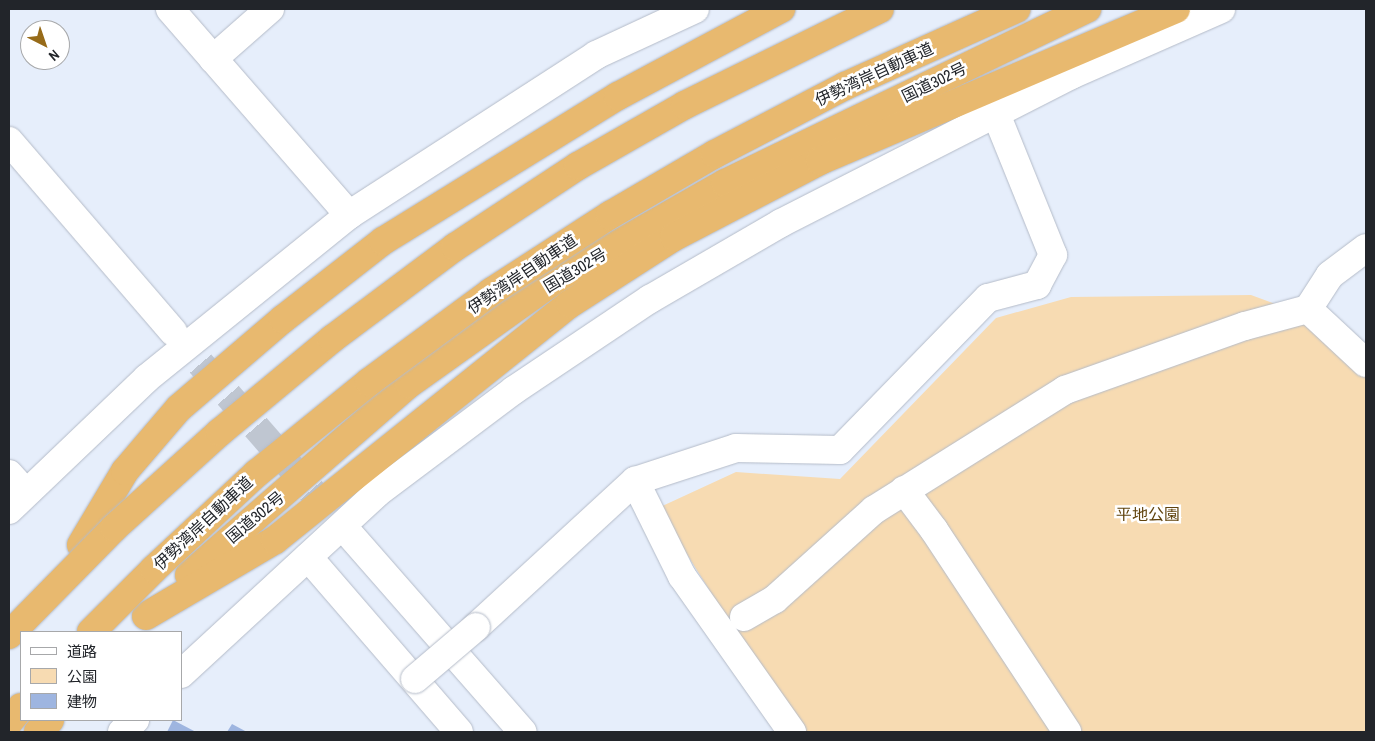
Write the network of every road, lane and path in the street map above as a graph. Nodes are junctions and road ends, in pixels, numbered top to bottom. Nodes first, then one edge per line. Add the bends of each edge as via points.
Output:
1 (170, 9) edge
2 (270, 9) edge
3 (695, 9) edge
4 (781, 9) edge
5 (866, 9) edge
6 (880, 9) edge
7 (1016, 9) edge
8 (1087, 9) edge
9 (1176, 9) edge
10 (1221, 9) edge
11 (213, 59) junction
12 (996, 114) junction
13 (9, 140) edge
14 (349, 215) junction
15 (1366, 248) edge
16 (1308, 308) junction
17 (173, 332) tunnel mouth
18 (1366, 363) edge
19 (635, 481) junction
20 (904, 490) junction
21 (14, 492) edge
22 (352, 537) tunnel mouth
23 (80, 545) junction
24 (308, 557) junction
25 (744, 617) dead end
26 (9, 623) edge
27 (138, 624) edge
28 (92, 631) edge
29 (9, 635) edge
30 (182, 673) edge
31 (415, 679) junction
32 (20, 708) edge
33 (49, 721) edge
34 (133, 721) edge
35 (9, 722) edge
36 (38, 732) edge
37 (122, 732) edge
38 (459, 732) edge
39 (523, 732) edge
40 (792, 732) edge
41 (1066, 732) edge

1 - 11 street
2 - 11 street
3 - 14 street via 596,55
4 - 23 highway via 618,96 383,241 283,319 179,408 125,471
5 - 23 highway via 581,157 466,234 227,418 147,493
6 - 29 highway, bridge via 677,110 578,166 455,247 332,339 220,432 114,528
7 - 28 highway, 伊勢湾岸自動車道, bridge via 845,86 715,154 610,215 492,292 368,382 257,473
8 - 27 highway, 国道302号 via 725,183 556,279 409,384 224,543
9 - 27 highway via 820,161 674,237 570,304 275,540
10 - 12 street via 1071,75
11 - 14 street
12 - 19 street via 1053,255 1037,285 988,298 840,450 736,448
12 - 24 street via 781,223 650,299 514,390 377,493
13 - 17 street
14 - 21 street
15 - 16 street via 1330,275
16 - 18 street
16 - 20 street via 1245,326 1065,390
19 - 31 street, bridge
19 - 40 street via 682,576
20 - 25 street via 874,510 775,599
20 - 41 street via 934,530
22 - 39 street
23 - 26 highway
24 - 30 street
24 - 31 street
31 - 38 street
32 - 35 highway
33 - 36 highway
34 - 37 street

